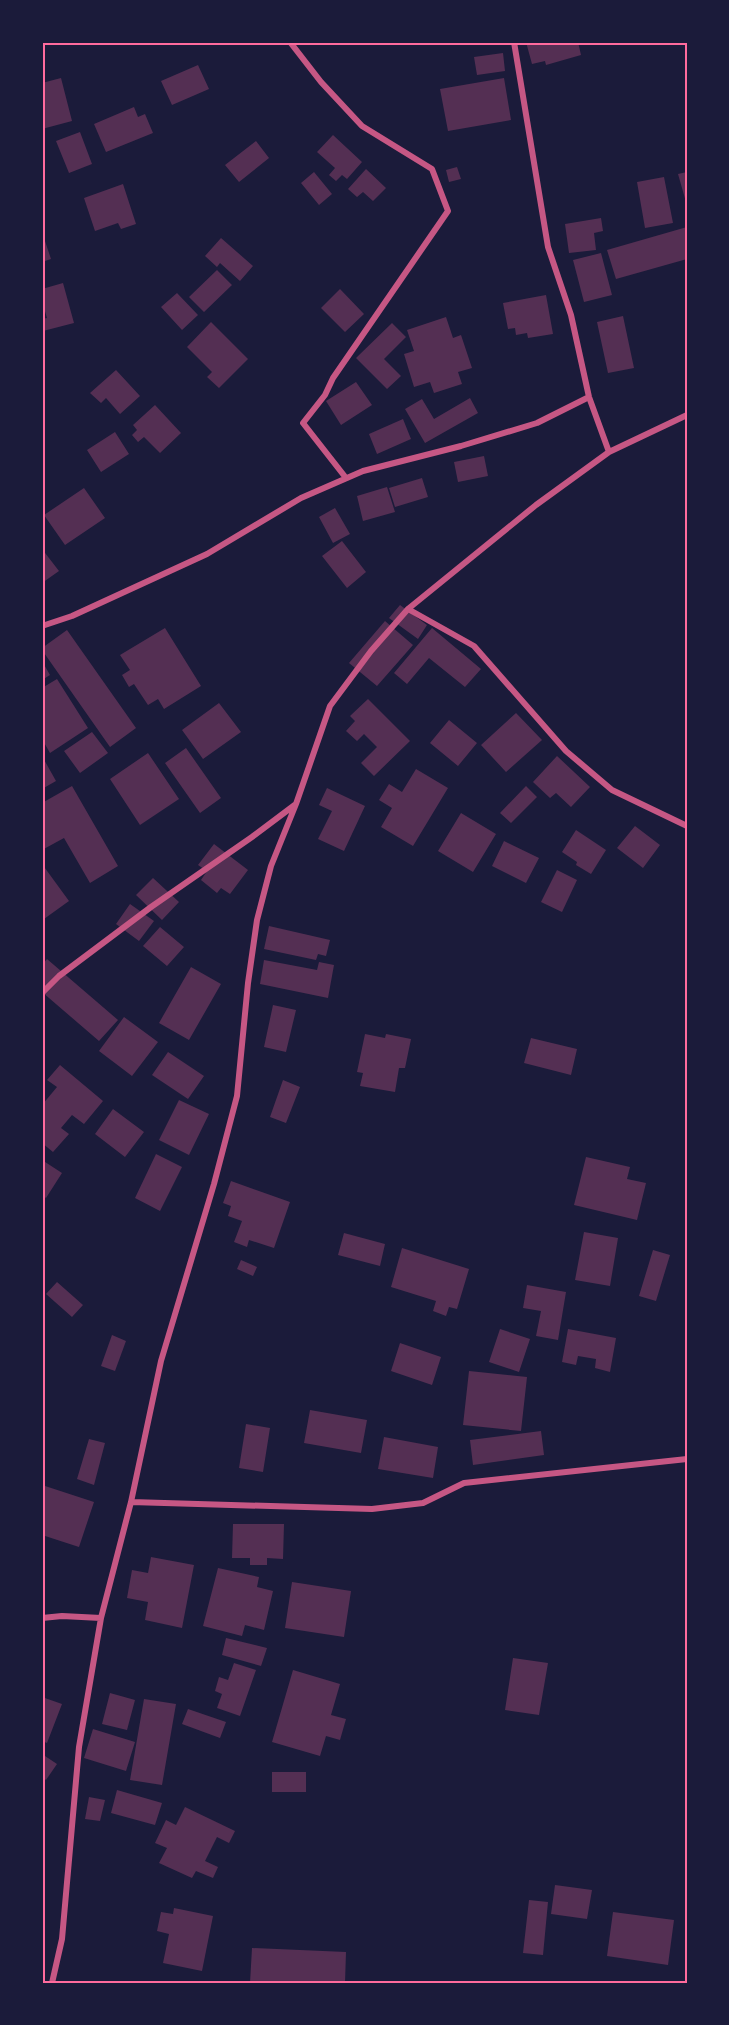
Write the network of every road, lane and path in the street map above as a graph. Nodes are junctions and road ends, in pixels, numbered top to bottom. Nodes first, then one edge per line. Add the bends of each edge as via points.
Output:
1 (290, 42) edge
2 (513, 42) edge
3 (589, 397) junction
4 (687, 415) edge
5 (609, 452) junction
6 (346, 478) junction
7 (408, 609) junction
8 (42, 626) edge
9 (296, 804) junction
10 (687, 826) edge
11 (42, 993) edge
12 (687, 1459) edge
13 (132, 1502) junction
14 (42, 1618) edge
15 (101, 1618) junction
16 (52, 1983) edge

1 - 6 street via 362,126 432,169 447,211 303,423
2 - 3 street via 548,247 571,315
3 - 5 street
3 - 6 street via 537,423
4 - 5 street
5 - 7 street via 536,505
6 - 8 street via 301,498 207,554
7 - 9 street via 330,706
7 - 10 street via 474,646 566,751 612,790
9 - 11 street via 58,976
9 - 13 street via 271,866 257,920 237,1096 161,1361
12 - 13 street via 464,1483 423,1503 372,1509
13 - 15 street
14 - 15 street
15 - 16 street via 79,1748 62,1939

